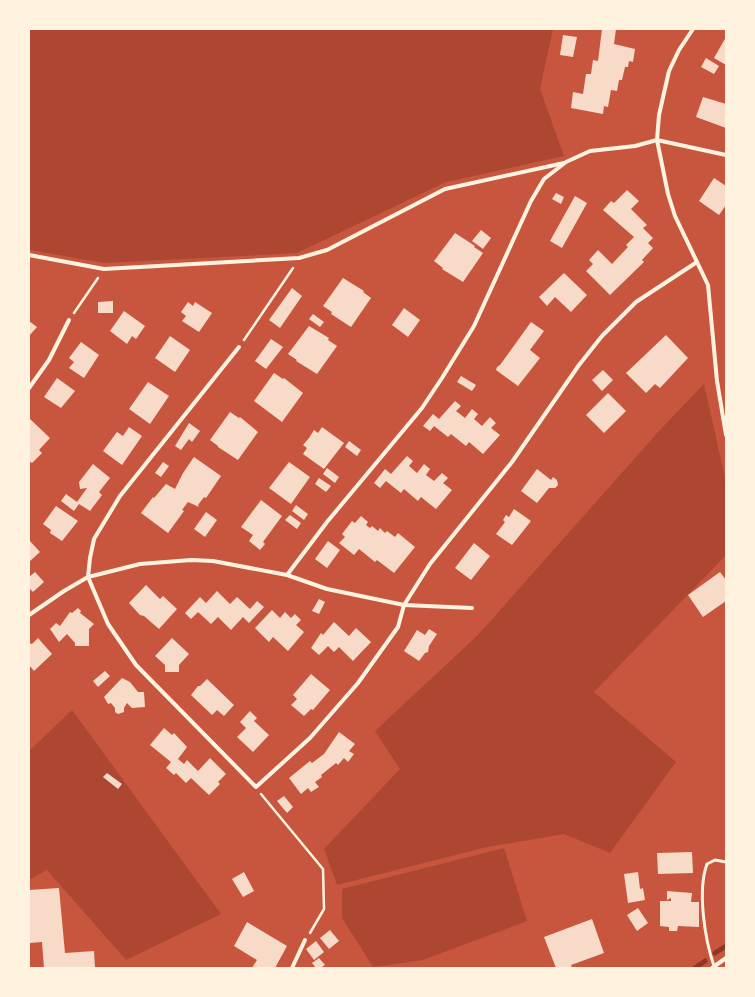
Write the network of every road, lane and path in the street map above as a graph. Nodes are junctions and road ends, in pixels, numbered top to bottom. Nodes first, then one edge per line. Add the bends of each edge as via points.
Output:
1 (693, 29) edge
2 (657, 140) junction
3 (726, 155) edge
4 (566, 162) junction
5 (29, 255) edge
6 (299, 258) junction
7 (697, 262) junction
8 (104, 269) junction
9 (69, 320) joint
10 (239, 347) joint
11 (29, 388) edge
12 (726, 435) edge
13 (288, 575) junction
14 (88, 578) junction
15 (404, 605) junction
16 (472, 608) dead end
17 (29, 615) edge
18 (256, 787) junction
19 (726, 862) edge
20 (306, 940) joint
21 (726, 958) edge
22 (713, 967) edge
23 (292, 968) edge

1 - 2 street via 679,50 670,71 659,115
2 - 3 street
2 - 4 street via 635,146 590,151
2 - 7 street via 675,216
4 - 6 street via 446,189 327,250
4 - 13 street via 539,185 474,326 422,408 327,522
5 - 8 street
6 - 8 street
6 - 10 path
7 - 12 street via 708,284 717,381
7 - 15 street via 648,293 611,326 579,365 512,462 430,564
8 - 9 path
9 - 11 street via 49,360
10 - 14 street via 120,496 94,539
13 - 14 street via 213,561 191,560 140,564
13 - 15 street via 327,589
14 - 17 street
14 - 18 street via 108,624 136,665
15 - 16 street
15 - 18 street via 398,627 358,683 310,738
18 - 20 path via 322,869 324,909
19 - 22 lane via 715,860 707,864 701,886 708,950
20 - 23 street
21 - 22 street

